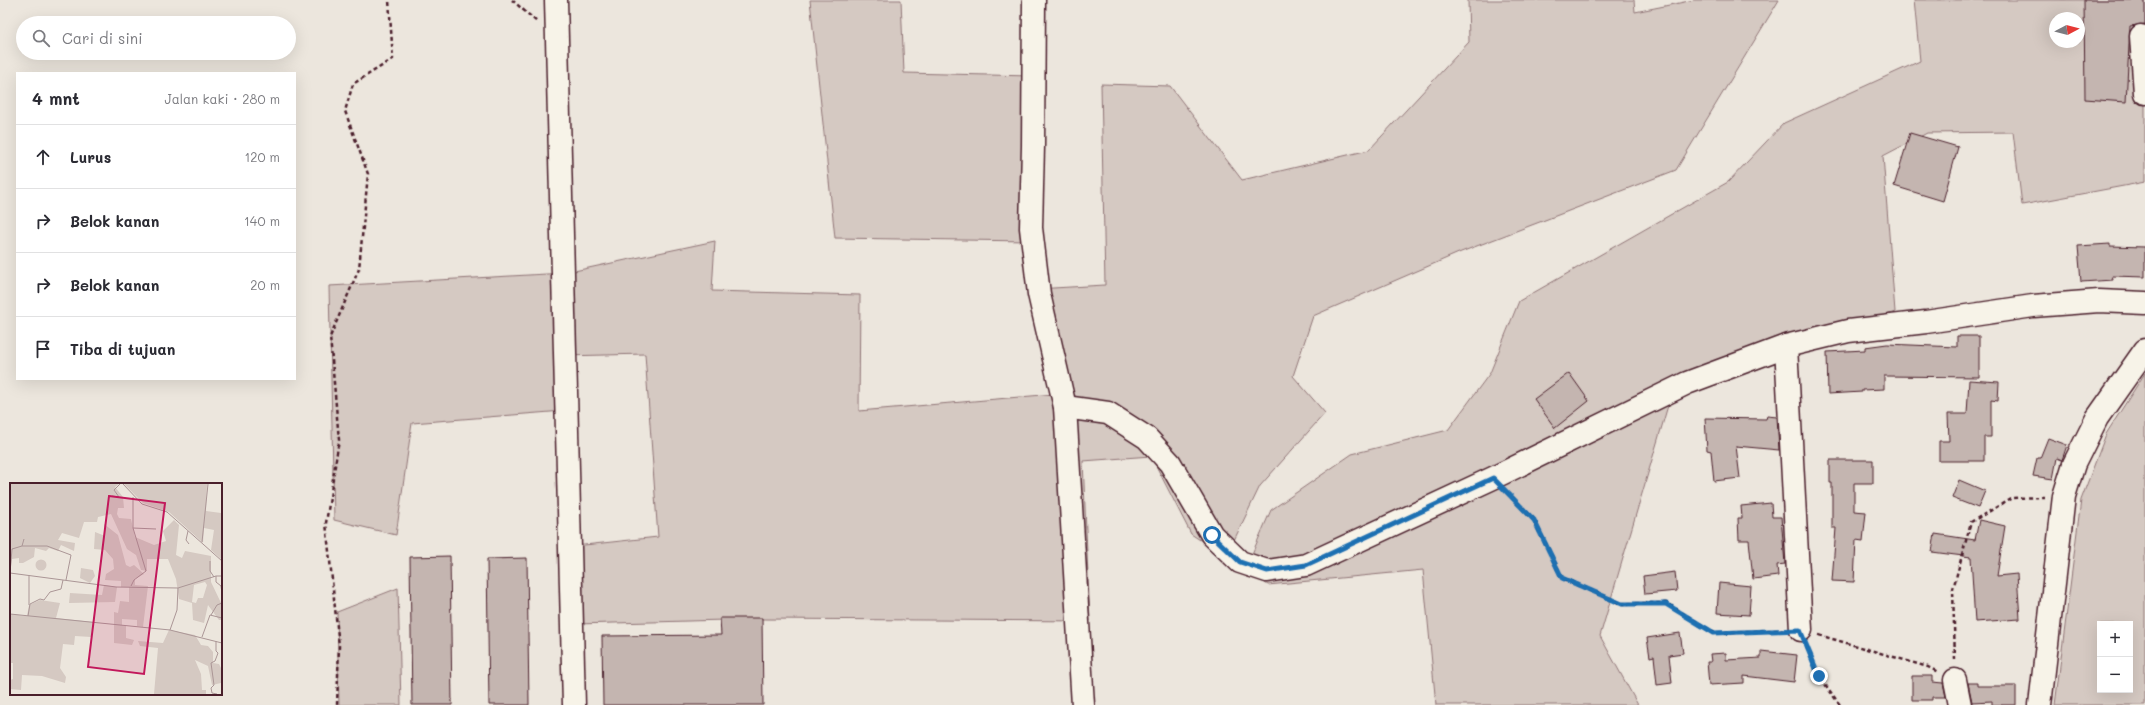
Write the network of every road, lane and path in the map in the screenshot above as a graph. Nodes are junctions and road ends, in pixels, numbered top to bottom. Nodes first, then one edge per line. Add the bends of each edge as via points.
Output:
1 (389, 0) edge
2 (512, 0) edge
3 (556, 0) edge
4 (1034, 0) edge
5 (2141, 36) dead end
6 (557, 41) junction
7 (2145, 93) edge
8 (2145, 303) edge
9 (1786, 346) junction
10 (2145, 350) edge
11 (1065, 406) junction
12 (1493, 478) junction
13 (2064, 496) junction
14 (1800, 630) junction
15 (1955, 680) junction
16 (337, 705) edge
17 (574, 705) edge
18 (1082, 705) edge
19 (1840, 705) edge
20 (1960, 705) edge
21 (2040, 705) edge

1 - 16 path via 393,59 353,84 345,111 368,174 359,269 330,337 339,440 326,523 339,646
2 - 6 path
3 - 6 street
4 - 11 street via 1031,228 1039,294
5 - 7 street
6 - 17 street
8 - 9 street via 2099,301 2033,306 1848,331
9 - 12 street via 1687,383
9 - 14 street
10 - 13 street via 2097,418 2074,464
11 - 12 street via 1108,413 1147,438 1170,463 1212,535 1240,562 1267,571 1306,565
11 - 18 street
12 - 14 path via 1534,520 1562,578 1622,604 1666,604 1714,633
13 - 15 path via 2012,498 1971,522 1953,589
13 - 21 street
14 - 15 path via 1928,667
14 - 19 path via 1819,676
15 - 20 street

